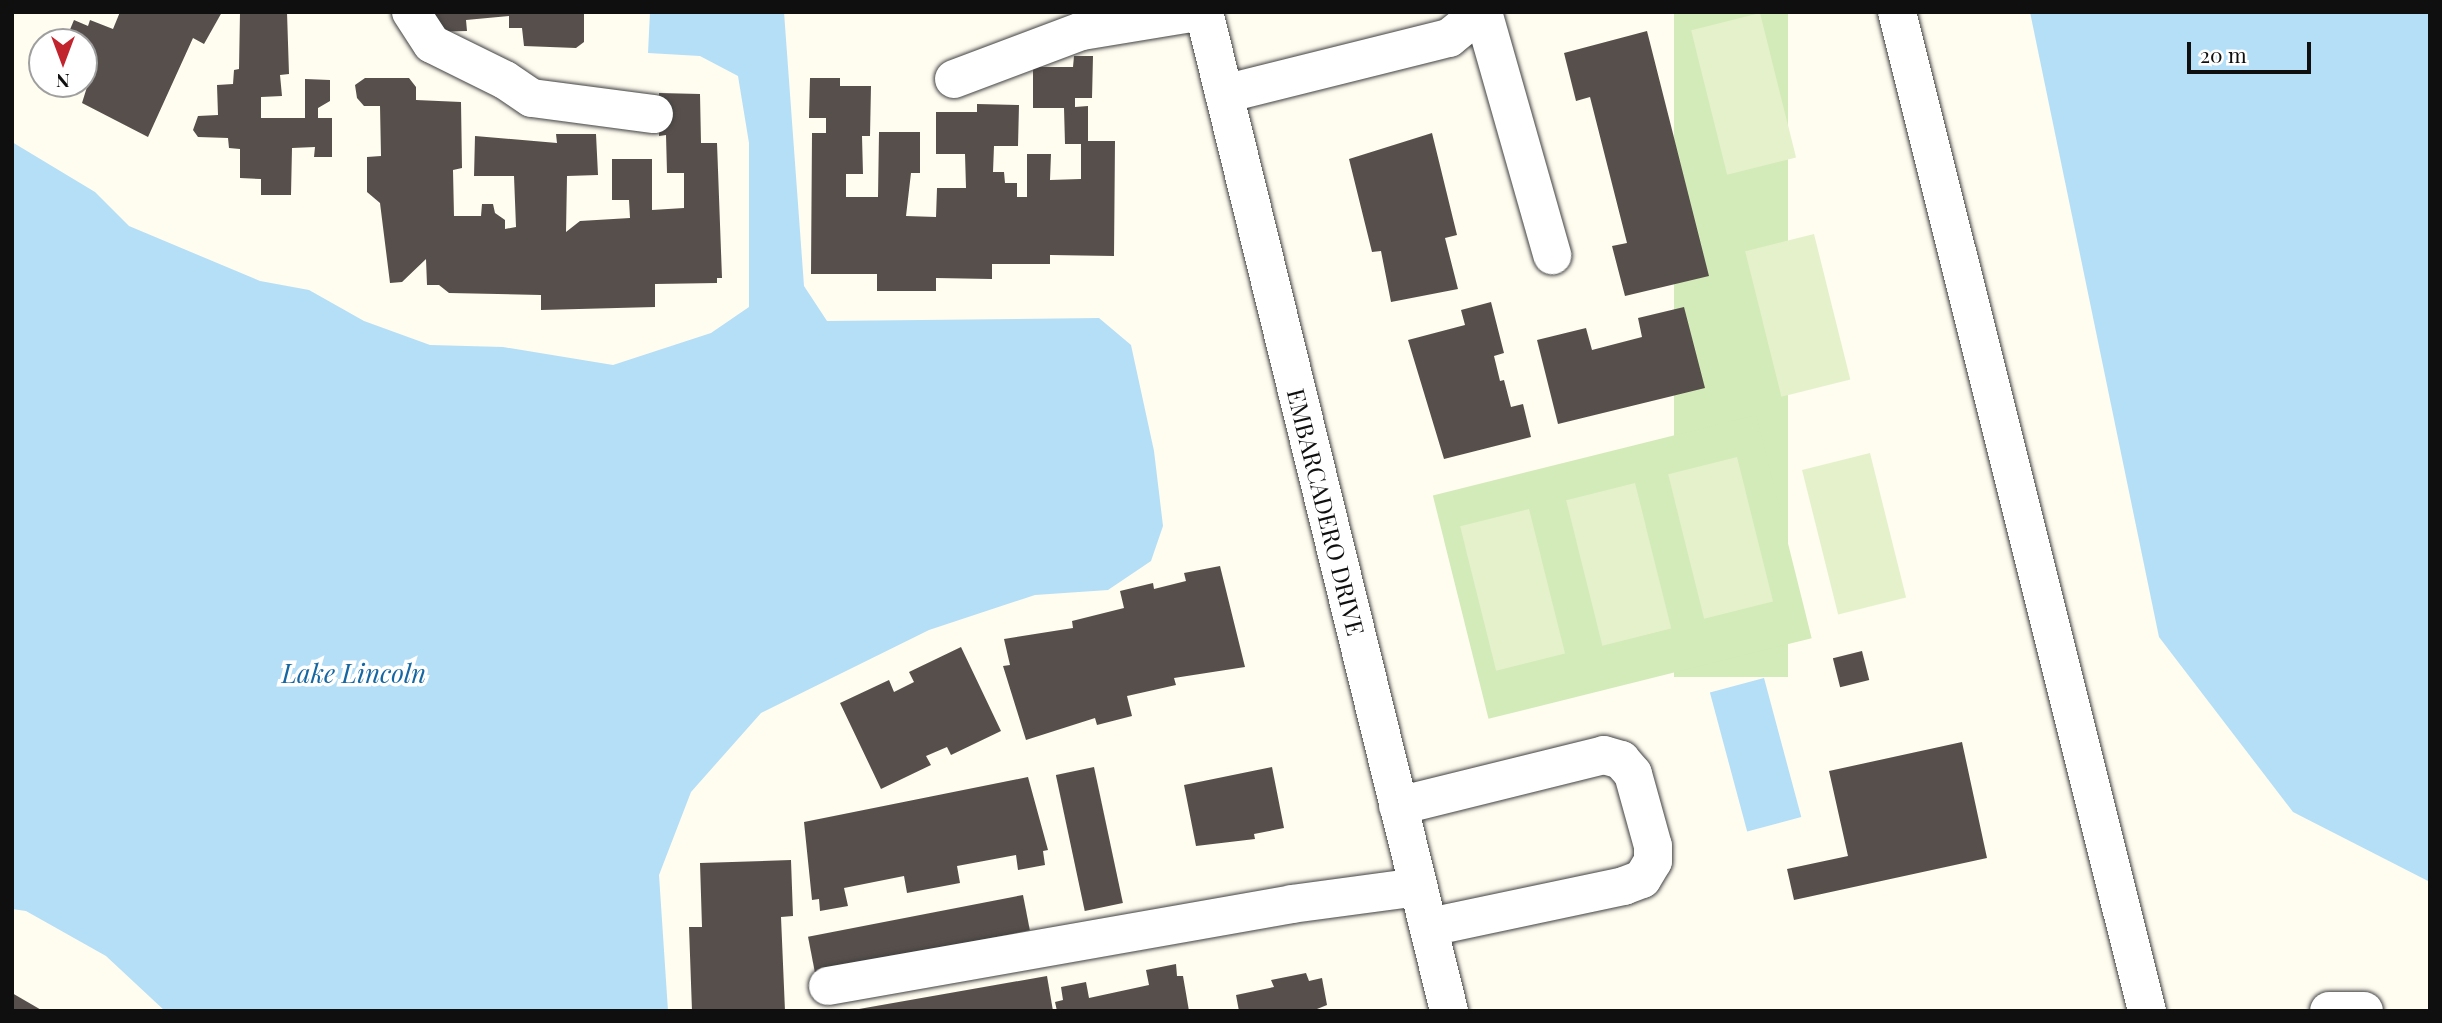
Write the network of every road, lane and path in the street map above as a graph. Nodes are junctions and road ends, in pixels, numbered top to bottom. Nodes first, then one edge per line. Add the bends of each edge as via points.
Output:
1 (411, 12) edge
2 (1197, 12) edge
3 (1204, 12) edge
4 (1482, 12) edge
5 (1897, 12) edge
6 (954, 79) dead end
7 (1224, 94) junction
8 (654, 114) dead end
9 (1552, 256) dead end
10 (1398, 806) junction
11 (1418, 887) junction
12 (1429, 927) junction
13 (828, 986) dead end
14 (1449, 1011) edge
15 (2147, 1011) edge
16 (2329, 1011) edge
17 (2364, 1011) edge

1 - 8 street via 432,44 532,98
2 - 6 street via 1082,31
3 - 7 street, EMBARCADERO DRIVE
4 - 7 street via 1449,38
4 - 9 street
5 - 15 street
7 - 10 street, EMBARCADERO DRIVE
10 - 11 street, EMBARCADERO DRIVE
10 - 12 street via 1604,755 1621,761 1633,774 1653,846 1653,862 1642,879 1624,886
11 - 12 street, EMBARCADERO DRIVE
11 - 13 street via 1292,904
12 - 14 street, EMBARCADERO DRIVE
16 - 17 street

